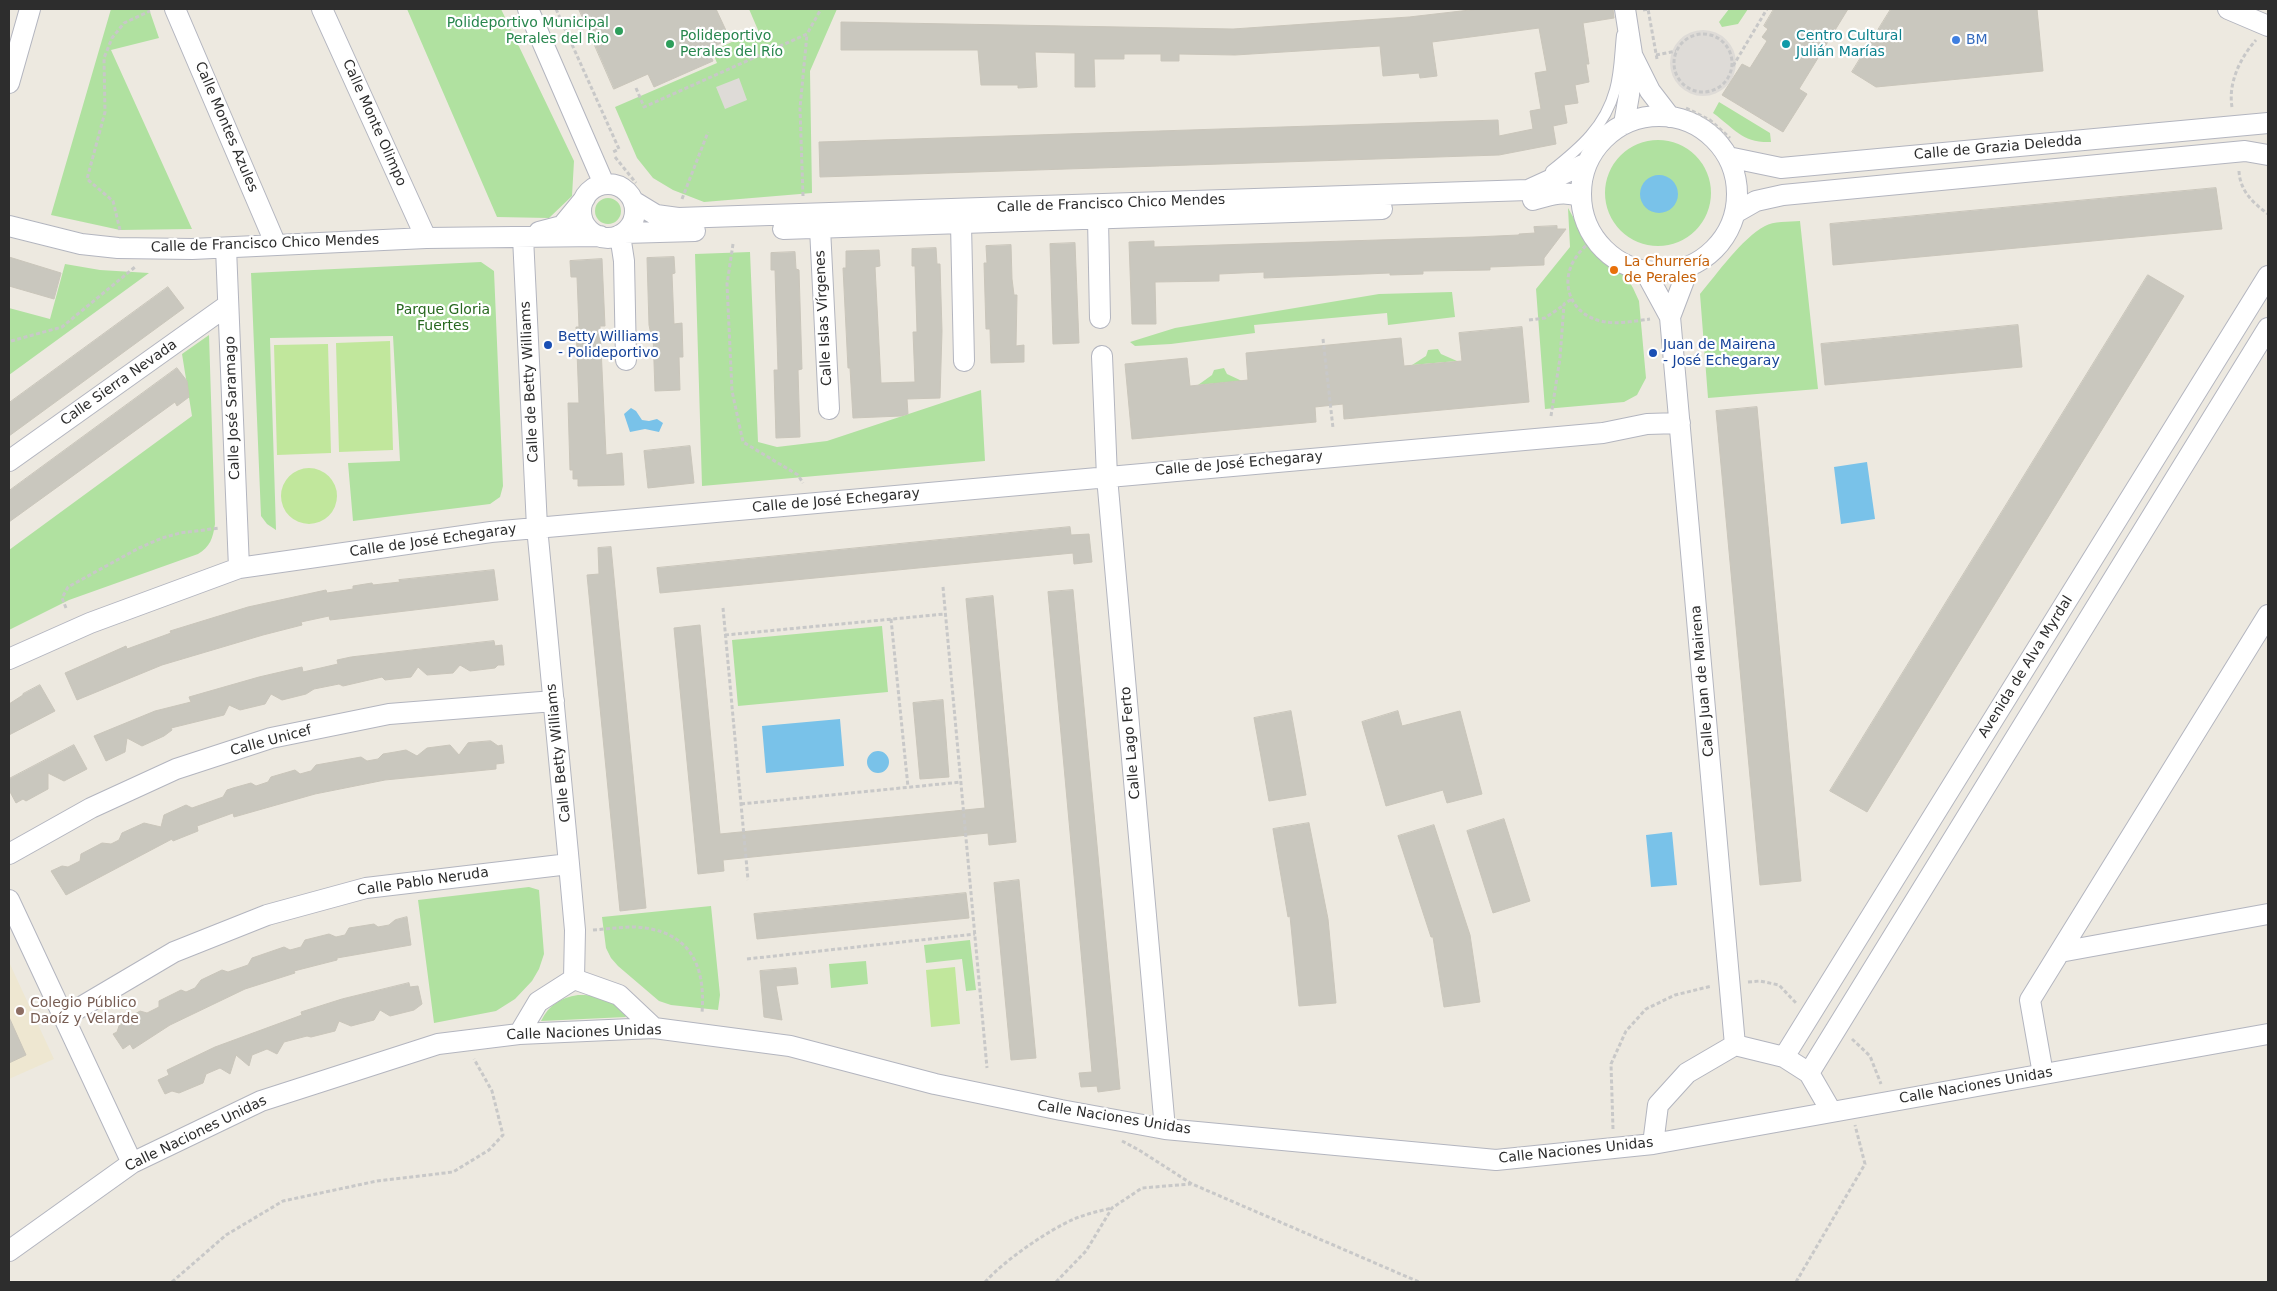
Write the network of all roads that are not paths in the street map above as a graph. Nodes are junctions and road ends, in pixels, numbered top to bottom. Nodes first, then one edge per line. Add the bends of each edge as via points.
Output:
1 (30, 9) edge
2 (174, 9) edge
3 (322, 9) edge
4 (528, 9) edge
5 (2228, 9) edge
6 (1625, 10) edge
7 (2251, 12) edge
8 (2268, 26) edge
9 (1632, 54) junction
10 (9, 82) edge
11 (1676, 112) junction
12 (2268, 123) edge
13 (1624, 124) junction
14 (1732, 150) junction
15 (2268, 155) edge
16 (1588, 164) junction
17 (1549, 182) junction
18 (604, 184) junction
19 (1581, 197) junction
20 (585, 198) junction
21 (633, 200) junction
22 (1735, 213) junction
23 (1098, 219) junction
24 (960, 224) junction
25 (9, 226) edge
26 (820, 228) junction
27 (622, 234) junction
28 (600, 236) junction
29 (523, 237) junction
30 (426, 238) junction
31 (276, 245) junction
32 (226, 248) junction
33 (1689, 267) junction
34 (1645, 271) junction
35 (2268, 276) edge
36 (228, 305) junction
37 (1670, 317) junction
38 (1100, 318) dead end
39 (2268, 328) edge
40 (1102, 356) dead end
41 (626, 360) dead end
42 (964, 361) dead end
43 (828, 409) dead end
44 (1680, 422) junction
45 (9, 461) edge
46 (1108, 477) junction
47 (537, 528) junction
48 (239, 568) junction
49 (2268, 615) edge
50 (9, 659) edge
51 (554, 701) junction
52 (9, 854) edge
53 (569, 864) junction
54 (9, 900) edge
55 (2268, 914) edge
56 (2060, 952) junction
57 (574, 979) junction
58 (64, 1017) junction
59 (654, 1028) junction
60 (519, 1034) junction
61 (2268, 1034) edge
62 (1735, 1045) junction
63 (1784, 1057) junction
64 (1809, 1073) junction
65 (2043, 1074) junction
66 (1831, 1111) junction
67 (1165, 1129) junction
68 (1653, 1144) junction
69 (132, 1163) junction
70 (9, 1251) edge

1 - 10 street
2 - 31 street, Calle Montes Azules
3 - 30 street, Calle Monte Olimpo
4 - 18 street
5 - 7 street
6 - 9 street
6 - 17 lane via 1616,89 1606,116 1592,136 1551,171
7 - 8 street
9 - 11 street via 1650,90
9 - 13 street
11 - 13 street
11 - 14 street
12 - 14 street, Calle de Grazia Deledda via 1781,168
13 - 16 street via 1606,137
14 - 22 street via 1737,196
15 - 22 street, Calle de Grazia Deledda via 2245,151 1783,195 1756,201
16 - 17 street, Calle de Francisco Chico Mendes
16 - 19 street via 1581,183
17 - 21 street, Calle de Francisco Chico Mendes via 1528,190 678,218 656,215
18 - 20 street via 590,191
18 - 21 street via 622,187
19 - 23 street, Calle de Francisco Chico Mendes via 1558,192 1498,205
19 - 34 street via 1589,230 1603,249 1622,264
20 - 28 street via 583,220 593,233
20 - 29 street, Calle de Francisco Chico Mendes via 562,226
21 - 27 street via 634,218
22 - 33 street via 1724,237 1709,255
23 - 24 street, Calle de Francisco Chico Mendes
23 - 38 street
24 - 26 street, Calle de Francisco Chico Mendes
24 - 42 street
25 - 32 street, Calle de Francisco Chico Mendes via 81,244 118,248
26 - 27 street, Calle de Francisco Chico Mendes
26 - 43 street, Calle Islas Vírgenes
27 - 28 street via 607,238
27 - 41 street
28 - 29 street, Calle de Francisco Chico Mendes
29 - 30 street, Calle de Francisco Chico Mendes
29 - 47 street, Calle de Betty Williams
30 - 31 street, Calle de Francisco Chico Mendes
31 - 32 street, Calle de Francisco Chico Mendes
32 - 36 street, Calle José Saramago
33 - 34 street via 1667,272
33 - 37 street, Calle Juan de Mairena
34 - 37 street, Calle Juan de Mairena
35 - 63 street, Avenida de Alva Myrdal
36 - 45 street, Calle Sierra Nevada
36 - 48 street, Calle José Saramago
37 - 44 street, Calle Juan de Mairena
39 - 64 street, Avenida de Alva Myrdal
40 - 46 street, Calle Lago Ferto
44 - 46 street, Calle de José Echegaray via 1647,424 1603,433
44 - 62 street, Calle Juan de Mairena
46 - 47 street, Calle de José Echegaray
46 - 67 street, Calle Lago Ferto
47 - 48 street, Calle de José Echegaray
47 - 51 street, Calle Betty Williams
48 - 50 street, Calle de José Echegaray via 90,623
49 - 56 street
51 - 52 street, Calle Unicef via 389,714 271,738 176,769 91,808
51 - 53 street, Calle Betty Williams
53 - 57 street, Calle Betty Williams via 575,930
53 - 58 street, Calle Pablo Neruda via 366,888 267,915 174,952
54 - 58 street
55 - 56 street
56 - 65 street via 2030,1000
57 - 59 street via 619,994
57 - 60 street via 538,1002
58 - 69 street
59 - 60 street, Calle Naciones Unidas
59 - 67 street, Calle Naciones Unidas via 790,1046 936,1084
60 - 69 street, Calle Naciones Unidas via 438,1044 260,1102
61 - 65 street, Calle Naciones Unidas
62 - 63 street
62 - 68 street via 1687,1073 1658,1105
63 - 64 street
64 - 66 street
65 - 66 street, Calle Naciones Unidas
66 - 68 street, Calle Naciones Unidas
67 - 68 street, Calle Naciones Unidas via 1496,1160
69 - 70 street, Calle Naciones Unidas

